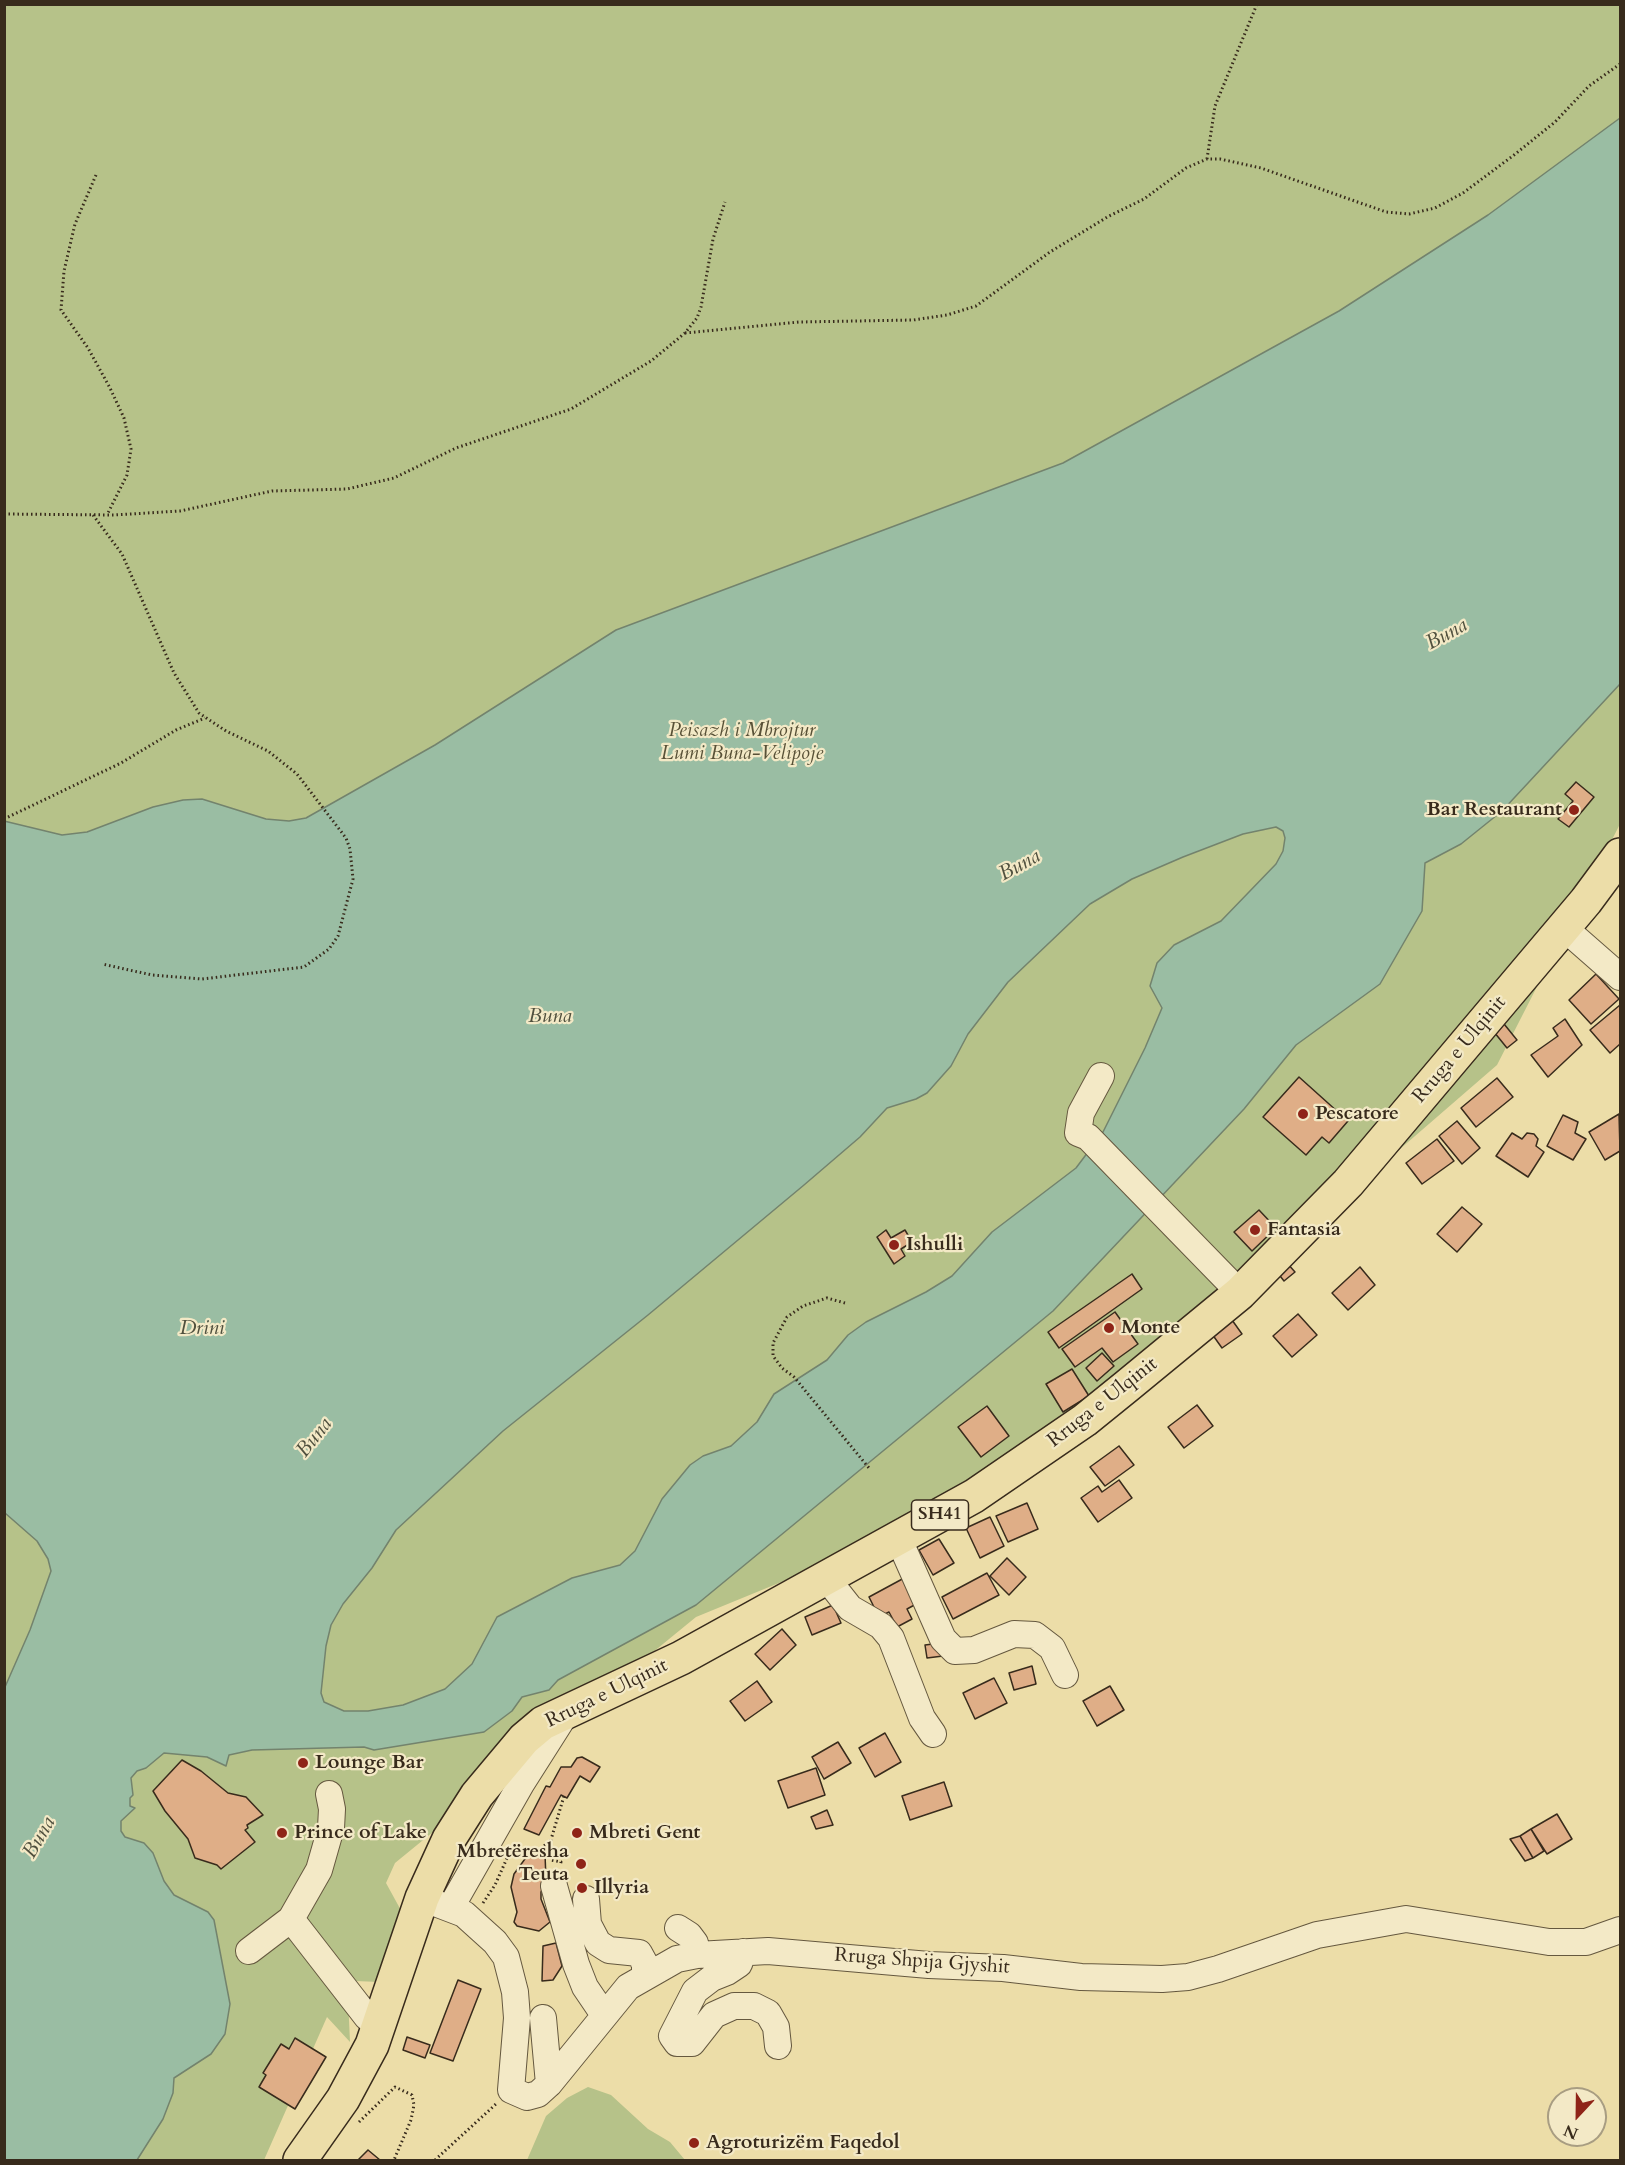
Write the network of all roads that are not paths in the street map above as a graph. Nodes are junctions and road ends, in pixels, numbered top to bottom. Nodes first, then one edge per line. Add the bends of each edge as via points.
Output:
1 (1620, 855) edge
2 (1563, 927) junction
3 (1620, 977) edge
4 (1101, 1076) dead end
5 (1240, 1293) junction
6 (893, 1542) junction
7 (830, 1577) junction
8 (1065, 1675) dead end
9 (933, 1734) dead end
10 (328, 1794) dead end
11 (557, 1874) road end
12 (586, 1899) dead end
13 (445, 1906) junction
14 (291, 1919) junction
15 (678, 1928) dead end
16 (1620, 1930) edge
17 (249, 1951) dead end
18 (743, 1953) junction
19 (697, 1954) junction
20 (645, 1976) junction
21 (604, 2016) junction
22 (543, 2018) dead end
23 (378, 2027) junction
24 (778, 2046) dead end
25 (549, 2084) junction
26 (300, 2160) edge

1 - 2 main road, Rruga e Ulqinit / SH41
2 - 3 street
2 - 5 main road, Rruga e Ulqinit / SH41 via 1355,1175
4 - 5 street via 1079,1121 1078,1133 1088,1137
5 - 6 main road, Rruga e Ulqinit / SH41 via 1085,1420 974,1496
6 - 7 main road, Rruga e Ulqinit / SH41
6 - 8 street via 904,1551 943,1639 955,1651 974,1650 1014,1634 1035,1635 1052,1648
7 - 9 street via 850,1608 882,1626 891,1638 922,1718
7 - 13 main road, Rruga e Ulqinit / SH41 via 681,1658 543,1723 524,1739 477,1795 449,1839
10 - 14 street via 331,1827 319,1870
11 - 21 street via 576,1964
12 - 20 street via 588,1924 598,1943 609,1950 639,1953 645,1964
13 - 23 main road, Rruga e Ulqinit / SH41
13 - 25 street, Rruga Shpija Gjyshit via 495,1942 506,1957 512,1977 517,2035 511,2090 527,2097 538,2094
14 - 17 street
14 - 23 street
15 - 19 street via 695,1943
16 - 18 street, Rruga Shpija Gjyshit via 1586,1942 1549,1942 1406,1919 1317,1935 1218,1969 1162,1979 1081,1977 768,1951
18 - 19 street, Rruga Shpija Gjyshit
18 - 24 street via 739,1964 695,1991 672,2036 677,2043 692,2043 714,2015 734,2006 754,2006 768,2013 776,2027
19 - 20 street, Rruga Shpija Gjyshit via 677,1959
20 - 21 street, Rruga Shpija Gjyshit via 628,1987
21 - 25 street, Rruga Shpija Gjyshit
22 - 25 street
23 - 26 main road, Rruga e Ulqinit / SH41 via 359,2073

